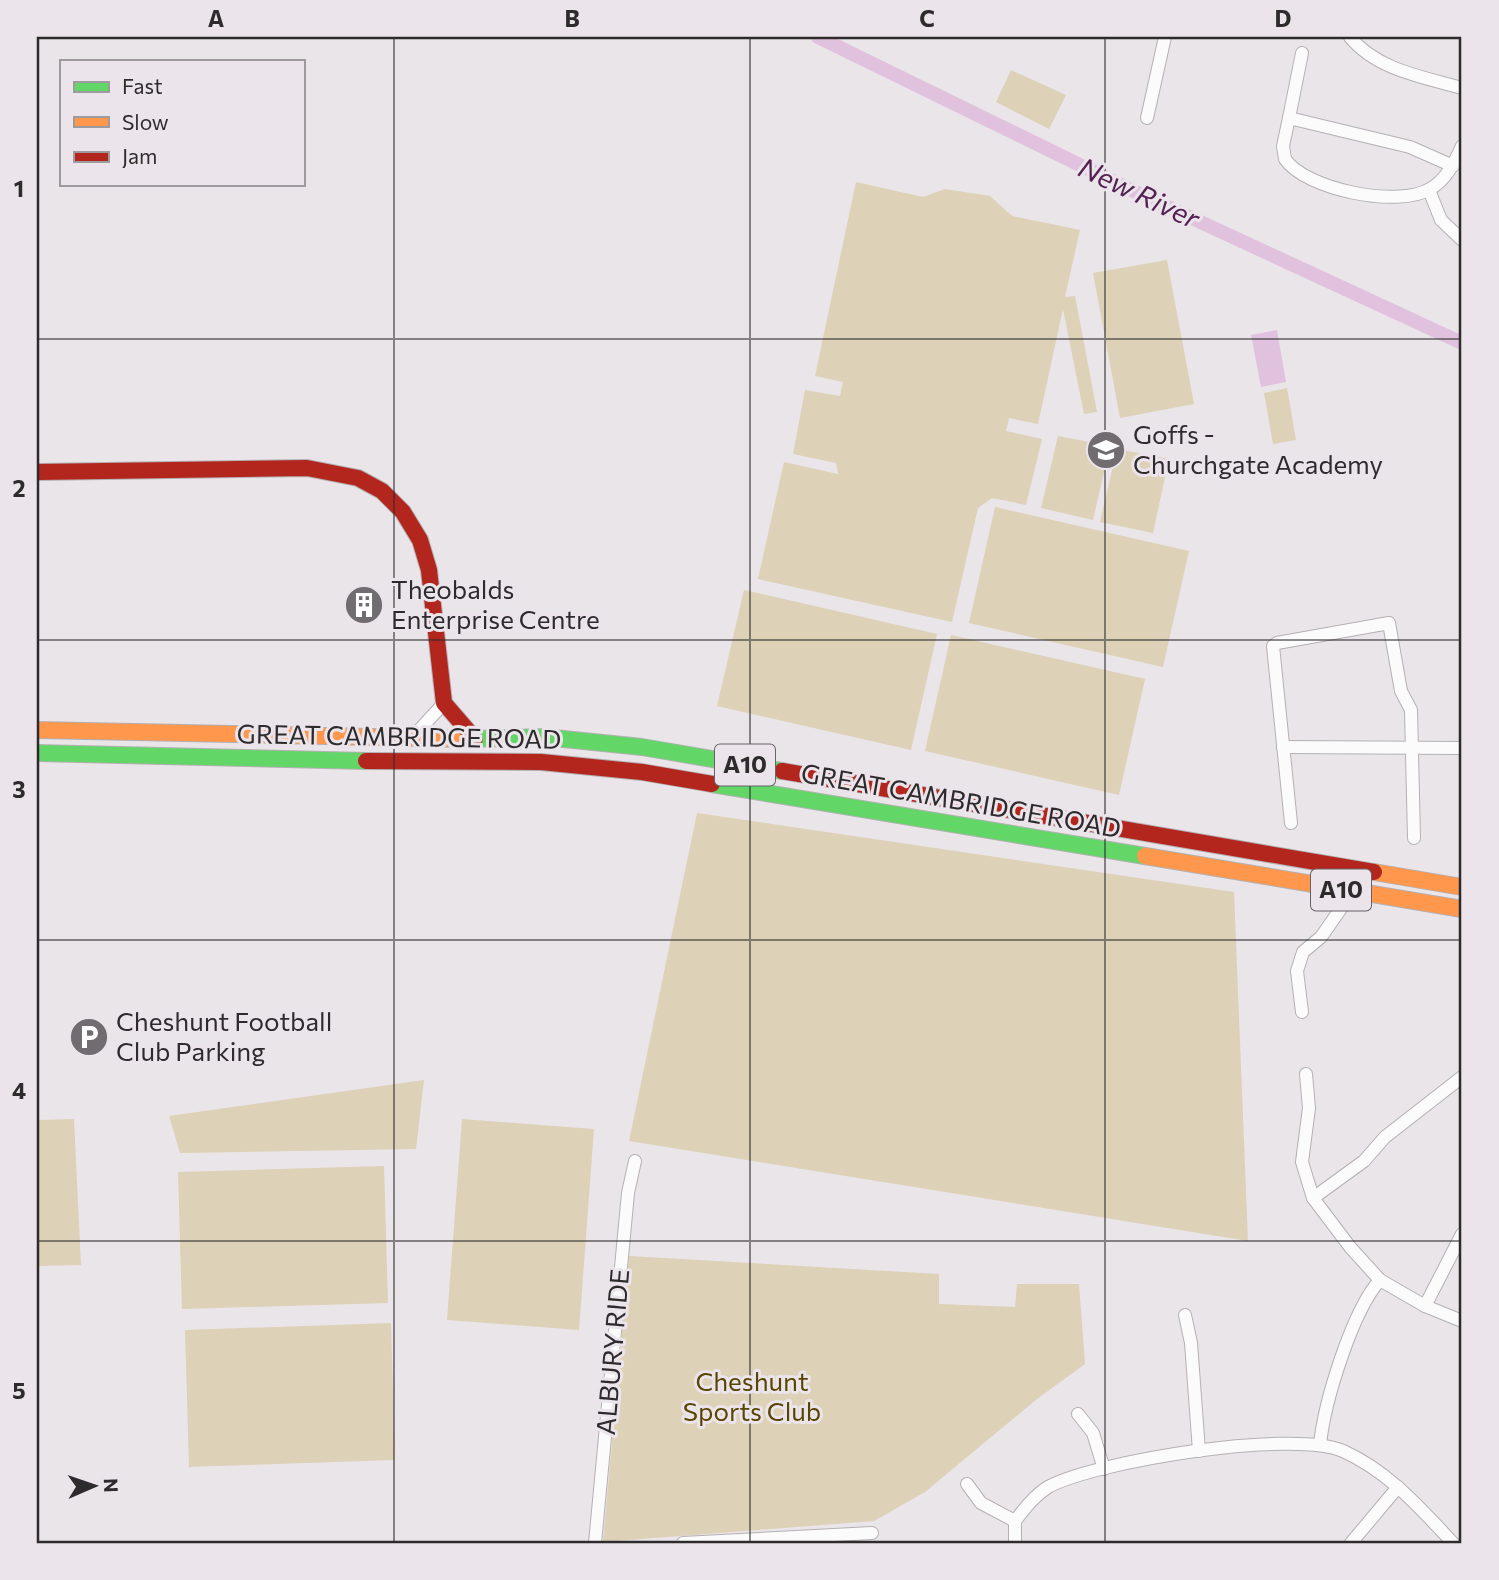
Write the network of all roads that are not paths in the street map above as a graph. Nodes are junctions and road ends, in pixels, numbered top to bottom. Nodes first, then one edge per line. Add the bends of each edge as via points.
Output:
1 (1165, 37) edge
2 (1350, 37) edge
3 (1302, 53) dead end
4 (1462, 88) edge
5 (1147, 118) dead end
6 (1289, 118) junction
7 (1462, 146) edge
8 (1453, 166) junction
9 (1429, 190) junction
10 (1462, 240) edge
11 (37, 472) edge
12 (443, 703) junction
13 (37, 730) edge
14 (412, 738) junction
15 (475, 739) junction
16 (1283, 747) junction
17 (1462, 748) edge
18 (1412, 749) junction
19 (37, 753) edge
20 (1291, 823) dead end
21 (1414, 838) dead end
22 (1462, 887) edge
23 (1344, 891) junction
24 (1462, 909) edge
25 (1302, 1012) dead end
26 (1306, 1074) dead end
27 (1462, 1077) edge
28 (635, 1161) dead end
29 (1313, 1198) junction
30 (1462, 1234) edge
31 (1380, 1280) junction
32 (1425, 1306) junction
33 (1185, 1315) dead end
34 (1462, 1321) edge
35 (1078, 1414) dead end
36 (1320, 1444) junction
37 (1199, 1451) junction
38 (1104, 1469) junction
39 (967, 1484) dead end
40 (1398, 1487) junction
41 (1015, 1521) junction
42 (872, 1533) dead end
43 (595, 1543) edge
44 (683, 1543) edge
45 (1014, 1543) edge
46 (1351, 1543) edge
47 (1453, 1543) edge

1 - 5 street
2 - 4 street via 1382,62
3 - 6 street
6 - 8 street via 1410,147
6 - 9 street via 1284,152 1297,172 1380,198
7 - 8 street
8 - 9 street
9 - 10 street via 1441,220
11 - 12 main road via 307,468 358,478 382,491 403,512 420,540 429,570
12 - 14 street
12 - 15 main road
13 - 14 main road, GREAT CAMBRIDGE ROAD / A10
14 - 15 main road, GREAT CAMBRIDGE ROAD / A10
15 - 22 main road, GREAT CAMBRIDGE ROAD / A10 via 544,737 642,747
16 - 18 street
16 - 18 street via 1273,646 1389,623 1401,691 1411,710
16 - 20 street
17 - 18 street
18 - 21 street
19 - 23 main road, GREAT CAMBRIDGE ROAD / A10 via 579,765
23 - 24 main road, GREAT CAMBRIDGE ROAD / A10
23 - 25 street via 1342,907 1321,937 1303,952 1297,971
26 - 29 street via 1309,1108 1302,1162
27 - 29 street
28 - 43 street, ALBURY RIDE via 628,1193
29 - 31 street
30 - 32 street
31 - 32 street
31 - 36 street via 1361,1308 1324,1417
32 - 34 street
33 - 37 street
35 - 38 street via 1093,1433
36 - 37 street
36 - 40 street via 1365,1463
37 - 38 street
38 - 41 street via 1049,1487 1031,1500
39 - 41 street via 981,1503
40 - 46 street
40 - 47 street
41 - 45 street
42 - 44 street

